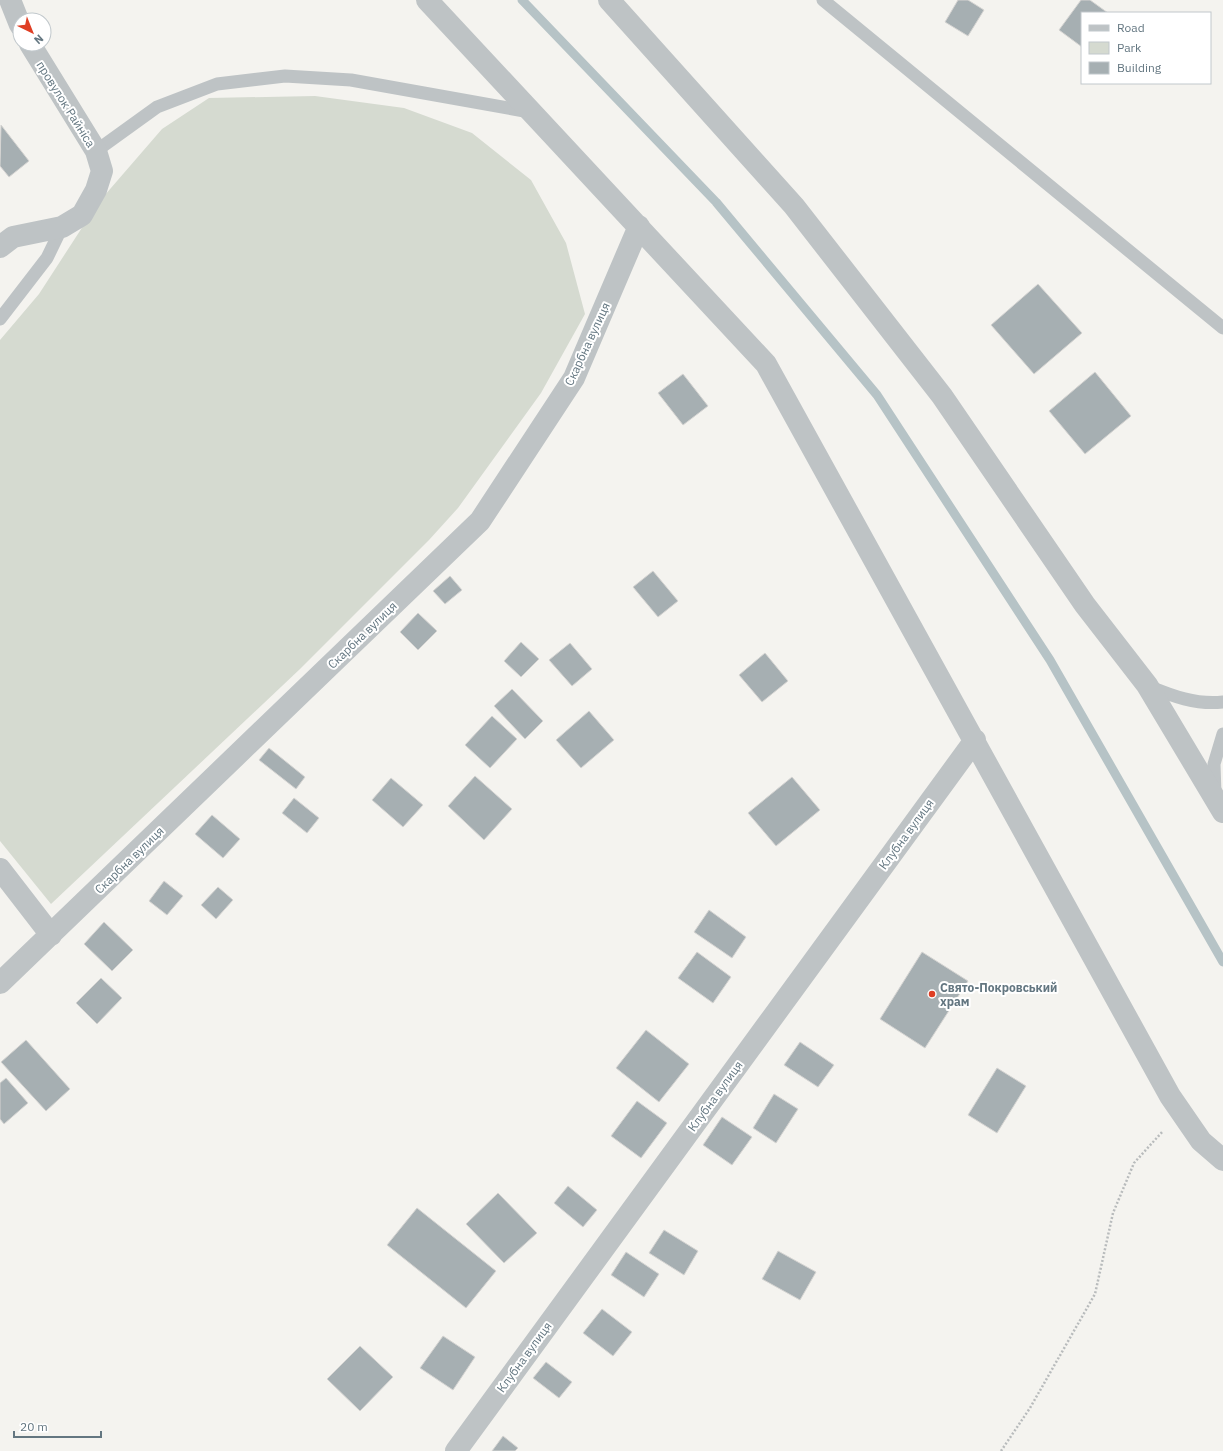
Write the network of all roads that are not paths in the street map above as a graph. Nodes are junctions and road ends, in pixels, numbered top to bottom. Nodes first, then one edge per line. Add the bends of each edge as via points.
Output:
1 (10, 0) edge
2 (427, 0) edge
3 (609, 0) edge
4 (823, 0) edge
5 (15, 12) edge
6 (35, 52) edge
7 (532, 112) junction
8 (96, 151) junction
9 (639, 226) junction
10 (62, 227) junction
11 (0, 247) edge
12 (0, 319) edge
13 (1223, 328) edge
14 (1147, 685) junction
15 (1223, 702) edge
16 (1223, 734) edge
17 (975, 740) junction
18 (1219, 806) edge
19 (0, 869) edge
20 (51, 935) junction
21 (0, 983) edge
22 (1223, 1160) edge
23 (456, 1451) edge

1 - 5 street
2 - 7 street
3 - 14 street via 794,206 942,396 1084,605
4 - 13 lane
6 - 8 street, провулок Райніса
7 - 8 lane via 351,80 285,76 217,84 157,107
7 - 9 street
8 - 10 street, провулок Райніса via 102,171 96,190 82,215
9 - 17 street via 766,364
9 - 20 street, Скарбна вулиця via 574,378 480,521
10 - 11 street, провулок Райніса via 13,237
10 - 12 lane via 47,258
14 - 15 lane via 1178,698 1211,703
14 - 18 street
16 - 18 lane via 1214,764
17 - 22 street via 1170,1096 1201,1141
17 - 23 street, Клубна вулиця
19 - 20 street
20 - 21 street, Скарбна вулиця

